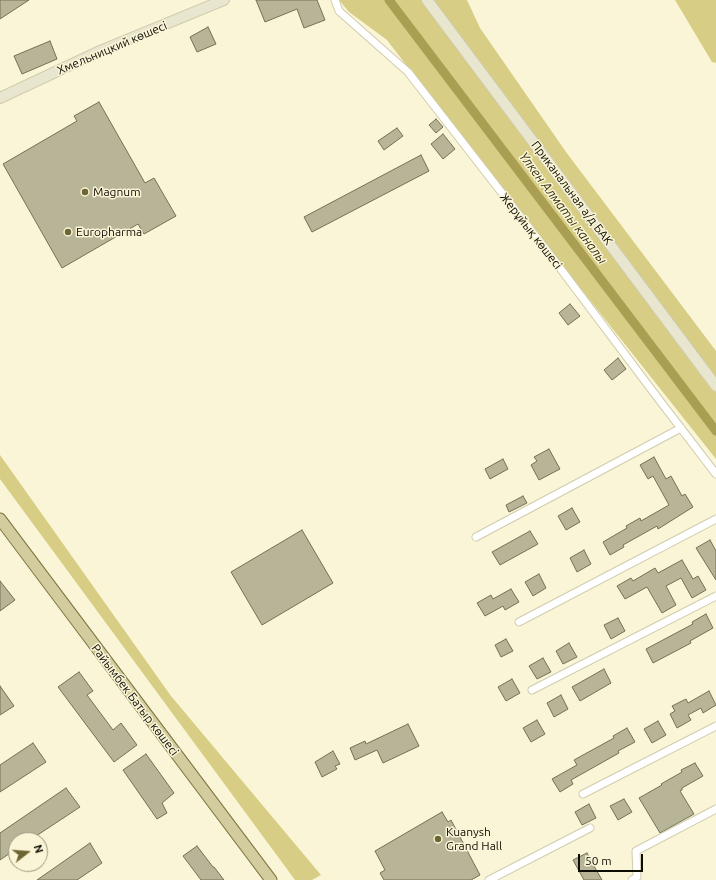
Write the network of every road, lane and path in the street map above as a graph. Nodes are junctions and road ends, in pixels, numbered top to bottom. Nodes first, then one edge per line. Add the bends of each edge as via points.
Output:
1 (224, 0) edge
2 (335, 0) edge
3 (427, 0) edge
4 (0, 98) edge
5 (716, 386) edge
6 (681, 428) junction
7 (716, 474) edge
8 (0, 519) edge
9 (716, 519) edge
10 (476, 537) dead end
11 (716, 596) edge
12 (520, 622) dead end
13 (532, 690) dead end
14 (716, 726) edge
15 (583, 794) dead end
16 (716, 809) edge
17 (590, 828) dead end
18 (271, 880) edge
19 (490, 880) edge
20 (632, 880) edge

1 - 4 street, Хмельницкий көшесі via 100,51
2 - 6 street, Жерұйық көшесі via 339,11 408,72
3 - 5 street, Приканальная а/д БАК
6 - 7 street, Жерұйық көшесі
6 - 10 street
8 - 18 main road, Райымбек Батыр көшесі
9 - 12 street
11 - 13 street
14 - 15 street
16 - 20 street via 636,851 637,877
17 - 19 street

